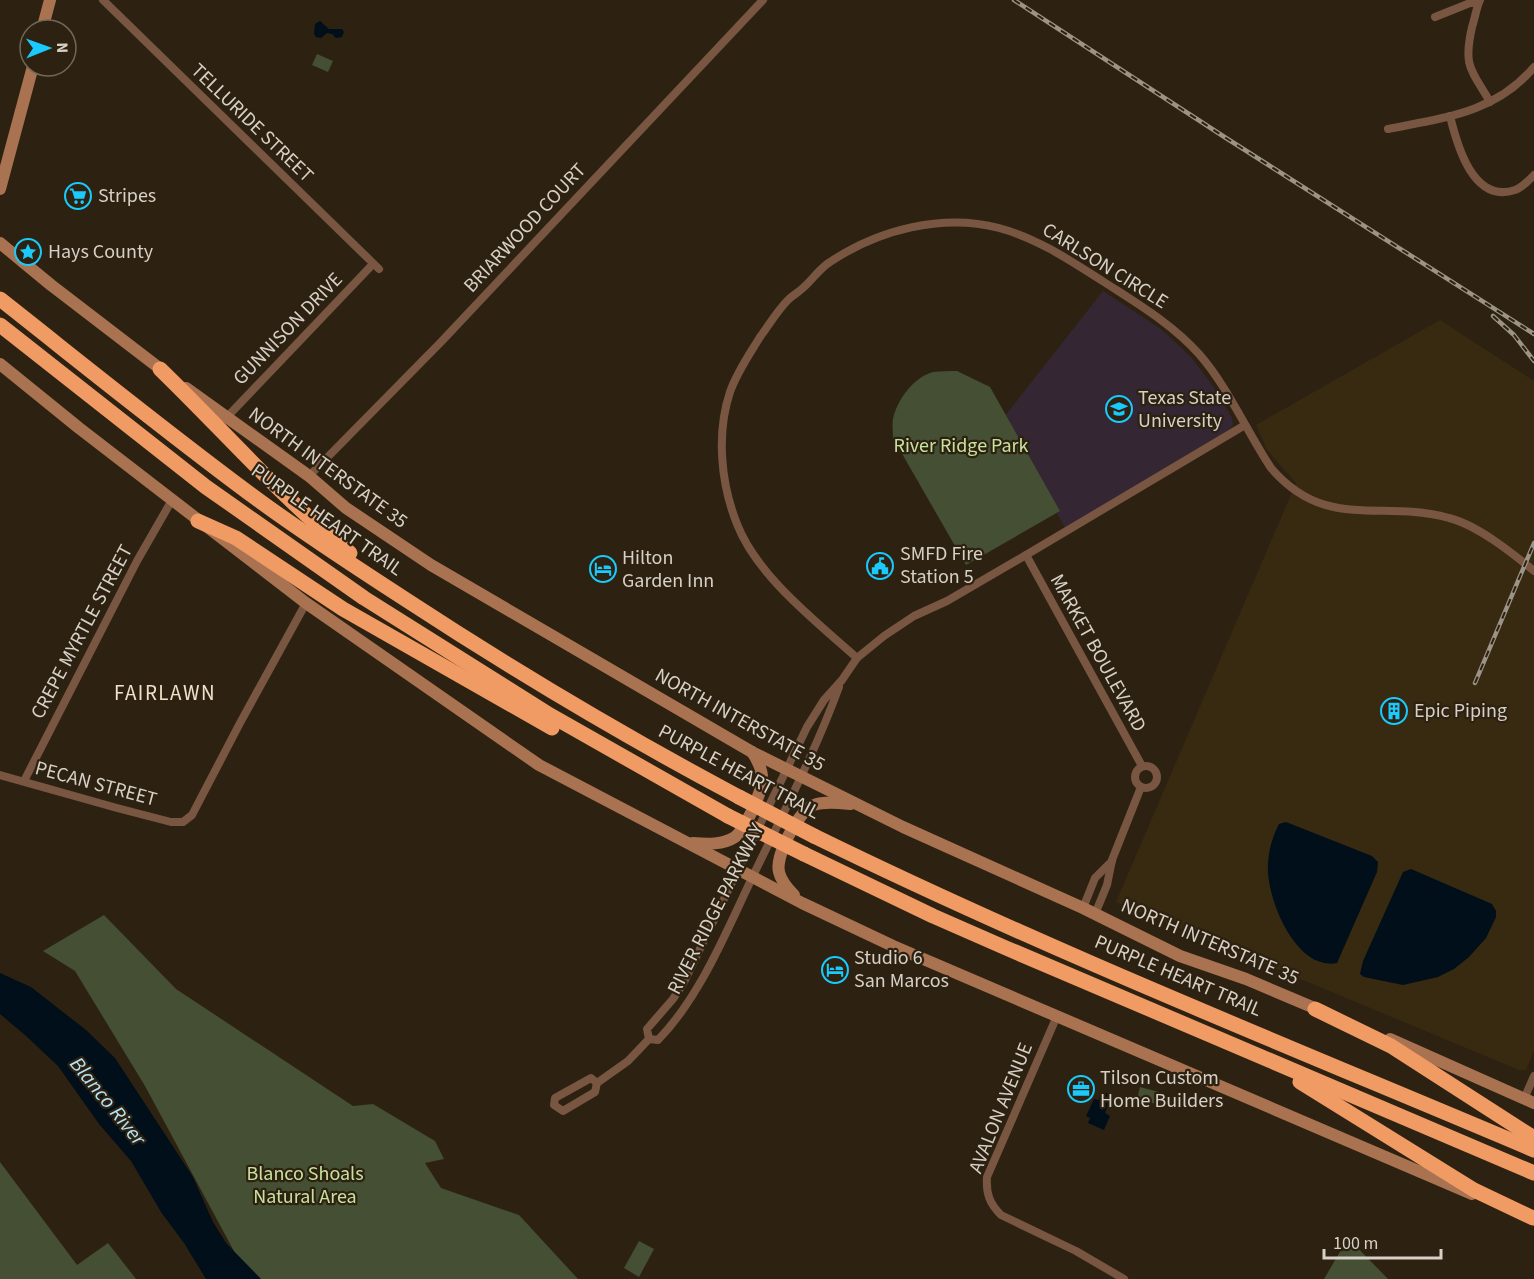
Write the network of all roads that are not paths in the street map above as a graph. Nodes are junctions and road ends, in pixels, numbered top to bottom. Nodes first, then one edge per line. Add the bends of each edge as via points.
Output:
1 (50, 0) edge
2 (103, 0) edge
3 (763, 0) edge
4 (1479, 2) edge
5 (1435, 17) dead end
6 (45, 18) edge
7 (1534, 67) edge
8 (30, 78) edge
9 (1490, 102) junction
10 (1450, 116) junction
11 (1388, 129) dead end
12 (1534, 175) edge
13 (0, 189) edge
14 (0, 243) edge
15 (376, 267) joint
16 (0, 299) edge
17 (0, 325) edge
18 (0, 364) edge
19 (160, 369) junction
20 (227, 417) junction
21 (1245, 425) junction
22 (309, 476) junction
23 (172, 500) junction
24 (198, 521) junction
25 (1026, 555) junction
26 (1534, 571) edge
27 (408, 601) junction
28 (306, 603) junction
29 (857, 658) junction
30 (842, 680) junction
31 (752, 752) junction
32 (1142, 766) junction
33 (788, 769) junction
34 (0, 775) edge
35 (801, 776) junction
36 (24, 782) junction
37 (1141, 788) junction
38 (855, 804) junction
39 (728, 816) junction
40 (689, 842) junction
41 (1112, 860) junction
42 (740, 869) junction
43 (753, 876) junction
44 (802, 903) junction
45 (1083, 908) junction
46 (1095, 914) junction
47 (1315, 1009) junction
48 (1057, 1017) junction
49 (649, 1039) junction
50 (1254, 1054) junction
51 (1534, 1076) edge
52 (597, 1083) junction
53 (1529, 1101) edge
54 (1534, 1138) edge
55 (1534, 1150) edge
56 (1534, 1173) edge
57 (1534, 1218) edge
58 (1124, 1279) edge

1 - 6 main road
2 - 15 street, TELLURIDE STREET
3 - 22 street, BRIARWOOD COURT via 441,342
4 - 5 street
4 - 9 street via 1467,58
7 - 9 street via 1513,90
8 - 13 main road
9 - 10 street
10 - 11 street
10 - 12 street via 1468,168 1487,187 1515,190
14 - 19 main road, NORTH INTERSTATE 35
15 - 20 street, GUNNISON DRIVE
16 - 27 highway, PURPLE HEART TRAIL via 258,500
17 - 39 highway via 206,486 364,598 550,715
18 - 23 main road
19 - 20 main road, NORTH INTERSTATE 35
19 - 27 highway via 308,518
20 - 22 main road, NORTH INTERSTATE 35
21 - 25 street, RIVER RIDGE PARKWAY
21 - 26 street, CARLSON CIRCLE via 1282,481 1324,506 1451,518 1492,539
21 - 29 street, CARLSON CIRCLE via 1200,355 1173,328 1038,242 998,227 963,223 911,226 876,238 828,263 789,298 739,371 722,425 723,459 729,498 754,557 774,581
22 - 31 main road, NORTH INTERSTATE 35 via 346,507 431,565
23 - 24 main road
23 - 36 street, CREPE MYRTLE STREET
24 - 28 main road
24 - 39 highway via 236,538 343,609 478,687 703,808
25 - 29 street, RIVER RIDGE PARKWAY via 914,616
25 - 32 street, MARKET BOULEVARD
27 - 55 highway, PURPLE HEART TRAIL, bridge via 582,710 739,797 898,877
28 - 36 street, PECAN STREET via 192,815 183,822
28 - 40 main road via 538,765
29 - 30 street, RIVER RIDGE PARKWAY
30 - 33 street, RIVER RIDGE PARKWAY via 807,727
30 - 35 street, RIVER RIDGE PARKWAY
31 - 33 main road, NORTH INTERSTATE 35
31 - 40 main road via 760,764 762,789 743,830 717,843
32 - 37 street, MARKET BOULEVARD via 1134,776
32 - 37 street, MARKET BOULEVARD via 1152,767 1157,775 1151,787
33 - 35 main road, NORTH INTERSTATE 35
33 - 42 street, RIVER RIDGE PARKWAY
34 - 36 street, PECAN STREET
35 - 38 main road, NORTH INTERSTATE 35
35 - 43 street, RIVER RIDGE PARKWAY
37 - 41 street, MARKET BOULEVARD
38 - 44 main road via 814,805 800,814 778,861 784,885
38 - 45 main road, NORTH INTERSTATE 35
39 - 50 highway, bridge via 933,916
40 - 42 main road
41 - 45 street, MARKET BOULEVARD via 1095,878
41 - 46 street, MARKET BOULEVARD
42 - 43 main road
42 - 49 street, RIVER RIDGE PARKWAY via 684,982 648,1029
43 - 44 main road
43 - 49 street, RIVER RIDGE PARKWAY via 688,1003 658,1040
44 - 48 main road
45 - 46 main road, NORTH INTERSTATE 35
46 - 47 main road, NORTH INTERSTATE 35 via 1180,956
47 - 53 main road, NORTH INTERSTATE 35
47 - 54 highway via 1391,1046
48 - 57 main road via 1455,1188
48 - 58 street, AVALON AVENUE via 987,1177 988,1196 1001,1215
49 - 52 street, RIVER RIDGE PARKWAY
50 - 56 highway
50 - 57 highway via 1474,1190
51 - 53 street
52 - 52 street, RIVER RIDGE PARKWAY via 591,1078 578,1084 555,1098 554,1105 563,1111 595,1092

